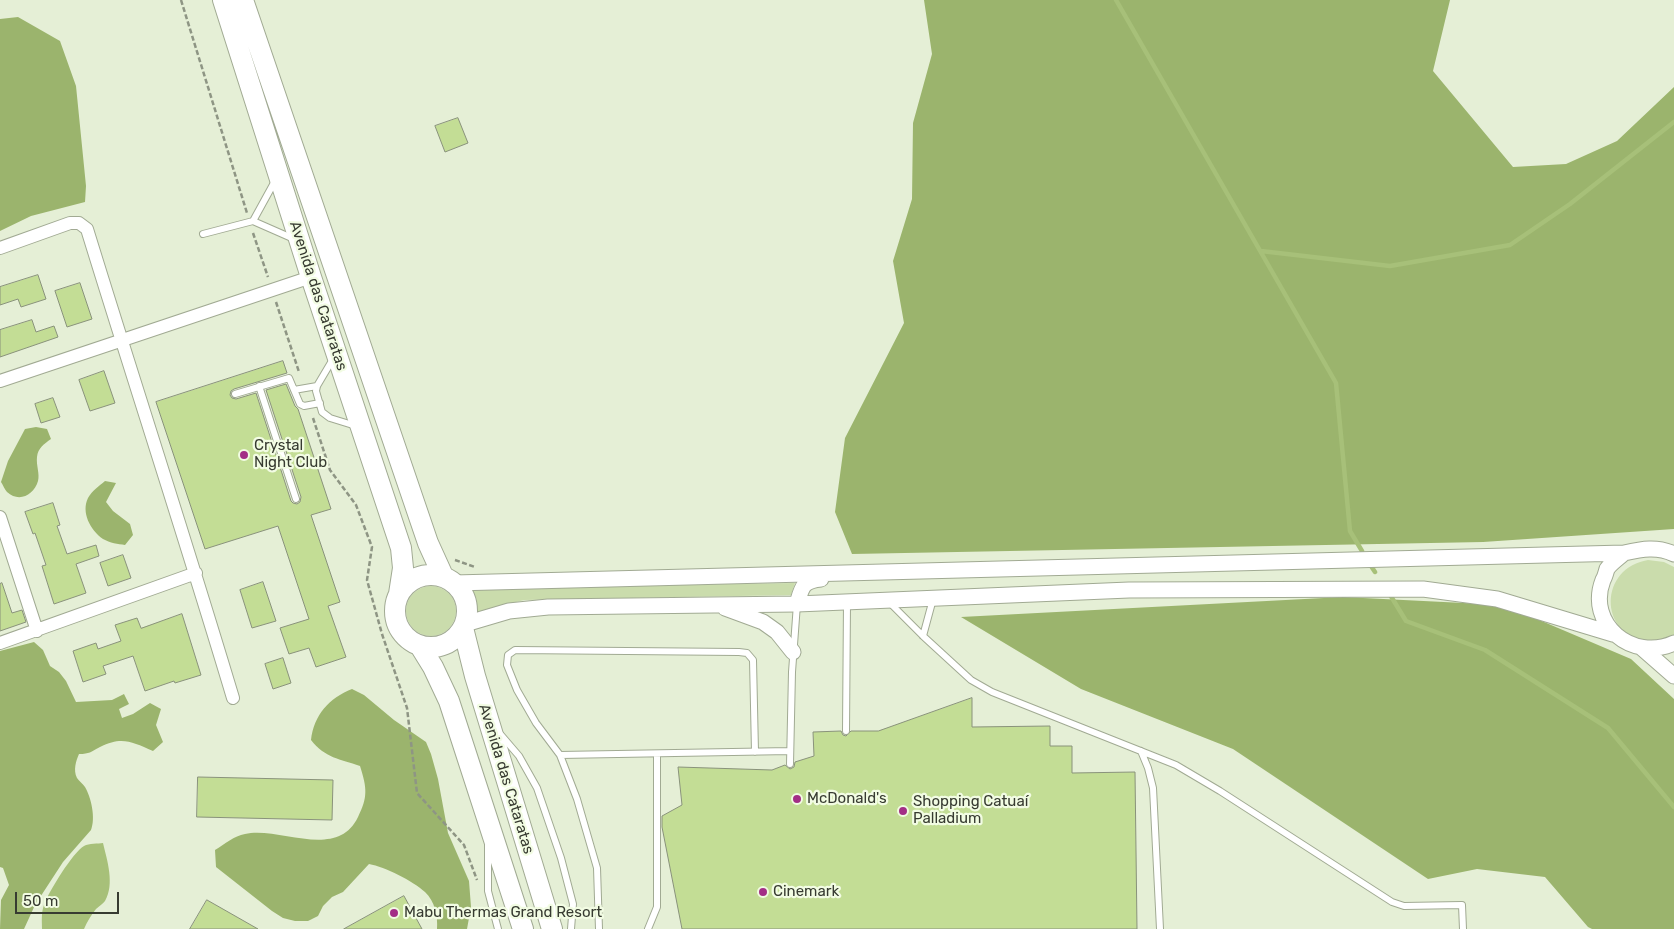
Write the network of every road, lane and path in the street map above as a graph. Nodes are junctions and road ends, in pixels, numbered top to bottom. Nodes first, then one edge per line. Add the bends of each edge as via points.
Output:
1 (181, 0) edge
2 (223, 0) edge
3 (243, 0) edge
4 (279, 174) junction
5 (252, 222) junction
6 (203, 234) dead end
7 (300, 241) junction
8 (0, 248) edge
9 (311, 277) junction
10 (272, 290) junction
11 (121, 340) junction
12 (336, 354) junction
13 (0, 381) edge
14 (258, 386) junction
15 (317, 386) junction
16 (304, 388) junction
17 (294, 390) junction
18 (235, 394) dead end
19 (320, 403) junction
20 (309, 405) junction
21 (361, 428) junction
22 (296, 499) dead end
23 (0, 517) edge
24 (1671, 550) edge
25 (1624, 553) junction
26 (890, 572) junction
27 (196, 573) junction
28 (449, 580) junction
29 (399, 594) junction
30 (933, 598) junction
31 (887, 600) junction
32 (847, 602) junction
33 (797, 604) junction
34 (714, 605) junction
35 (464, 626) junction
36 (37, 631) junction
37 (1614, 634) junction
38 (924, 636) junction
39 (0, 643) edge
40 (1674, 643) edge
41 (420, 646) junction
42 (1642, 648) junction
43 (793, 652) junction
44 (1674, 676) edge
45 (233, 698) dead end
46 (489, 722) junction
47 (846, 732) dead end
48 (790, 751) junction
49 (1141, 751) junction
50 (755, 752) junction
51 (657, 754) junction
52 (560, 755) junction
53 (790, 764) dead end
54 (488, 816) junction
55 (477, 880) dead end
56 (498, 929) edge
57 (523, 929) edge
58 (552, 929) edge
59 (572, 929) edge
60 (599, 929) edge
61 (648, 929) edge
62 (1160, 929) edge
63 (1463, 929) edge

1 - 5 path
2 - 4 main road, Avenida das Cataratas
3 - 28 main road, Avenida das Cataratas via 428,543
4 - 5 lane
4 - 7 main road, Avenida das Cataratas
5 - 6 lane
5 - 7 lane
5 - 10 path
7 - 9 main road, Avenida das Cataratas
8 - 11 street via 70,223 79,223 87,229
9 - 10 street
9 - 12 main road, Avenida das Cataratas
10 - 11 street
10 - 16 path
11 - 13 street
11 - 27 street
12 - 15 lane
12 - 21 main road, Avenida das Cataratas
14 - 17 lane via 288,378
14 - 18 lane
14 - 22 lane
15 - 16 lane
15 - 19 lane
16 - 17 lane
17 - 20 lane via 300,404
19 - 20 lane
19 - 21 lane via 322,412 330,418
20 - 55 path via 330,470 356,505 372,547 367,580 407,708 417,793 464,845
21 - 29 main road, Avenida das Cataratas via 400,548
23 - 36 street
24 - 25 street via 1644,549
25 - 26 street
25 - 37 street via 1608,569 1599,591 1601,614
26 - 28 street
26 - 33 street via 809,580 802,586
27 - 36 street
27 - 45 street
28 - 29 main road via 420,576 411,580
28 - 35 main road via 465,597 468,616
29 - 41 main road via 394,611 399,629
30 - 31 street
30 - 37 street via 1129,590 1423,589 1497,599
30 - 38 lane
31 - 32 street
31 - 38 lane
32 - 33 street
32 - 47 lane
33 - 34 street
33 - 43 lane
34 - 35 street via 548,607 509,611
34 - 43 street via 763,622 777,632
35 - 41 main road via 447,644
35 - 46 main road, Avenida das Cataratas
36 - 39 street
37 - 42 street via 1625,643
38 - 49 lane via 971,680 992,692
40 - 42 street via 1660,648
41 - 54 main road, Avenida das Cataratas via 449,701
42 - 44 street
43 - 48 lane
46 - 58 main road, Avenida das Cataratas
46 - 59 lane via 519,756 537,788 573,904
48 - 50 lane
48 - 53 lane
49 - 62 lane via 1153,788
49 - 63 lane via 1220,791 1392,902 1404,906 1462,905
50 - 51 lane
50 - 52 lane via 753,660 747,653 515,650 508,655 507,665 517,690
51 - 52 lane
51 - 61 lane via 657,907
52 - 60 lane via 597,868
54 - 56 lane via 488,891
54 - 57 main road, Avenida das Cataratas

